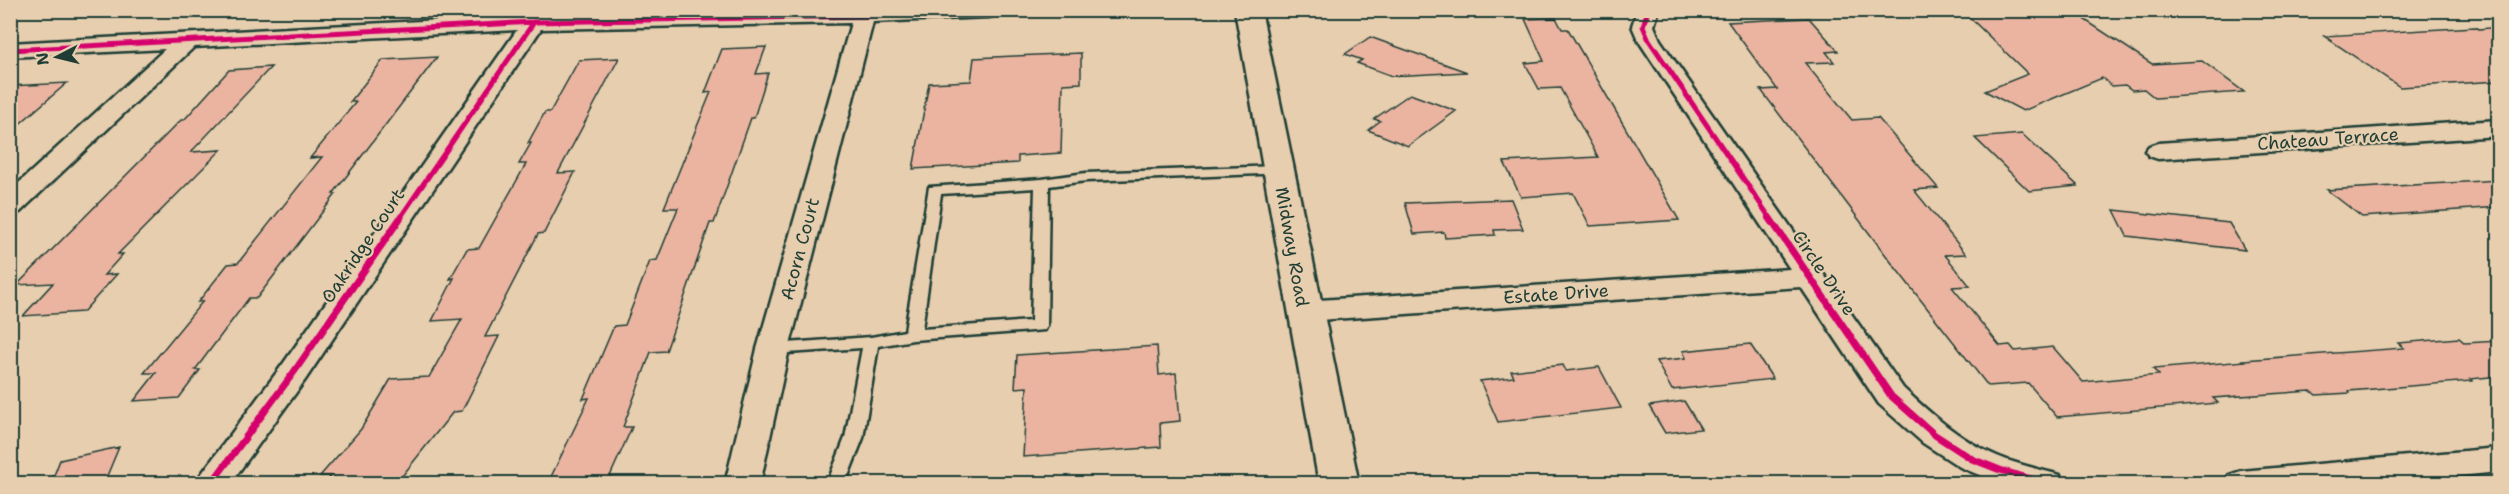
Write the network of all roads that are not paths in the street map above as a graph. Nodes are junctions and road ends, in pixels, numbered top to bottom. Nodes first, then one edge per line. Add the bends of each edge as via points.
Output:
1 (989, 10) edge
2 (1248, 10) edge
3 (1648, 10) edge
4 (864, 16) junction
5 (534, 22) junction
6 (187, 41) junction
7 (10, 50) edge
8 (2499, 128) edge
9 (2158, 151) dead end
10 (1278, 170) junction
11 (1042, 183) junction
12 (10, 206) edge
13 (1809, 277) junction
14 (1304, 311) junction
15 (914, 335) junction
16 (871, 342) junction
17 (772, 349) junction
18 (2499, 460) edge
19 (212, 483) edge
20 (742, 483) edge
21 (836, 483) edge
22 (1339, 483) edge
23 (2048, 483) edge
24 (2241, 483) edge

1 - 4 street
2 - 10 main road, Midway Road
3 - 13 street, Circle Drive via 1643,26 1648,40
4 - 5 street
4 - 17 street, Acorn Court
5 - 6 street
5 - 19 street, Oakridge Court via 294,372
6 - 7 street
6 - 12 street
8 - 9 street, Chateau Terrace
10 - 11 lane via 1086,177
10 - 14 main road, Midway Road
11 - 15 lane via 934,190
11 - 15 lane via 1039,326
13 - 14 street, Estate Drive
13 - 23 street, Circle Drive via 1891,396 1917,421 1950,446 1985,465
14 - 22 main road, Midway Road
15 - 16 lane
16 - 17 lane
16 - 21 lane via 854,438
17 - 20 street, Acorn Court
18 - 24 street

